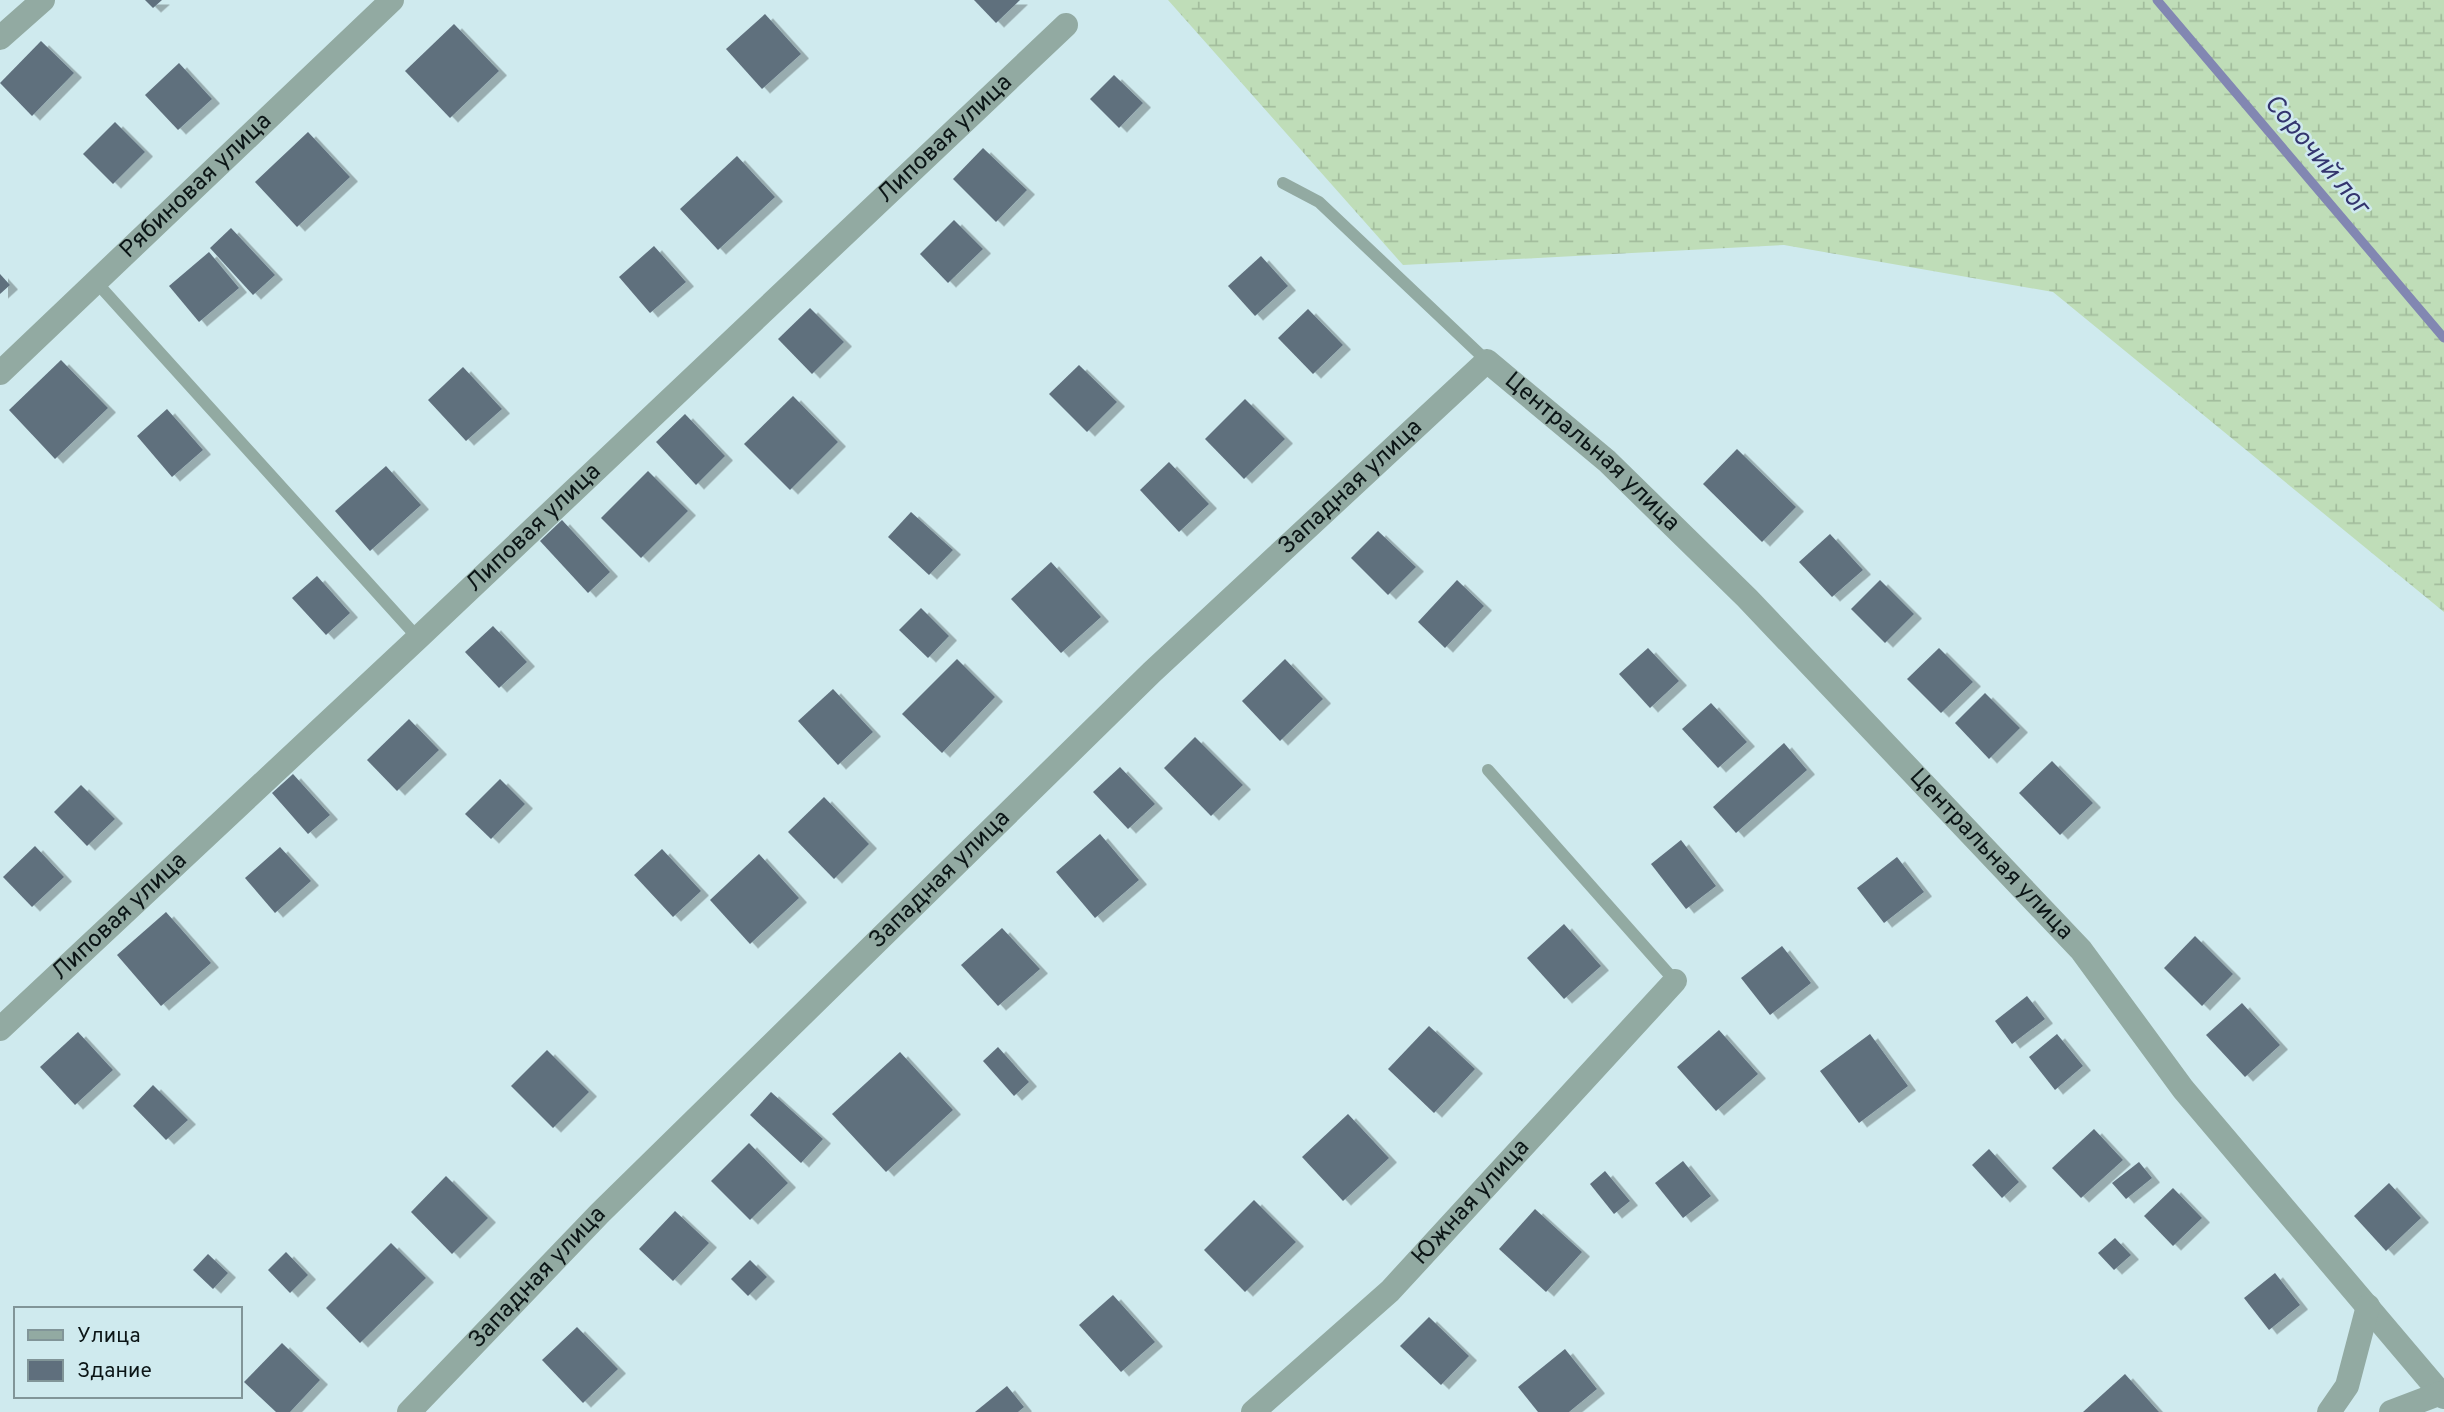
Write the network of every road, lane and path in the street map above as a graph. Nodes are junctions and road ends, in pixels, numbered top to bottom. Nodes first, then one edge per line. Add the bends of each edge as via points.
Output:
1 (43, 0) edge
2 (392, 0) edge
3 (1066, 25) dead end
4 (0, 38) edge
5 (1283, 183) dead end
6 (97, 283) junction
7 (1487, 362) junction
8 (0, 373) edge
9 (418, 638) junction
10 (1488, 770) dead end
11 (1675, 981) joint
12 (0, 1029) edge
13 (2368, 1306) junction
14 (2442, 1395) edge
15 (409, 1412) edge
16 (1253, 1412) edge
17 (2329, 1412) edge
18 (2391, 1412) edge

1 - 4 street
2 - 6 street, Рябиновая улица
3 - 9 street, Липовая улица
5 - 7 lane via 1319,202
6 - 8 street, Рябиновая улица
6 - 9 lane
7 - 13 street, Центральная улица via 1606,461 1748,598 2072,940 2183,1089
7 - 15 street, Западная улица via 1152,672 600,1213
9 - 12 street, Липовая улица
10 - 11 lane
11 - 16 street, Южная улица via 1390,1291
13 - 14 street, Центральная улица
13 - 17 street via 2347,1386
14 - 18 street

